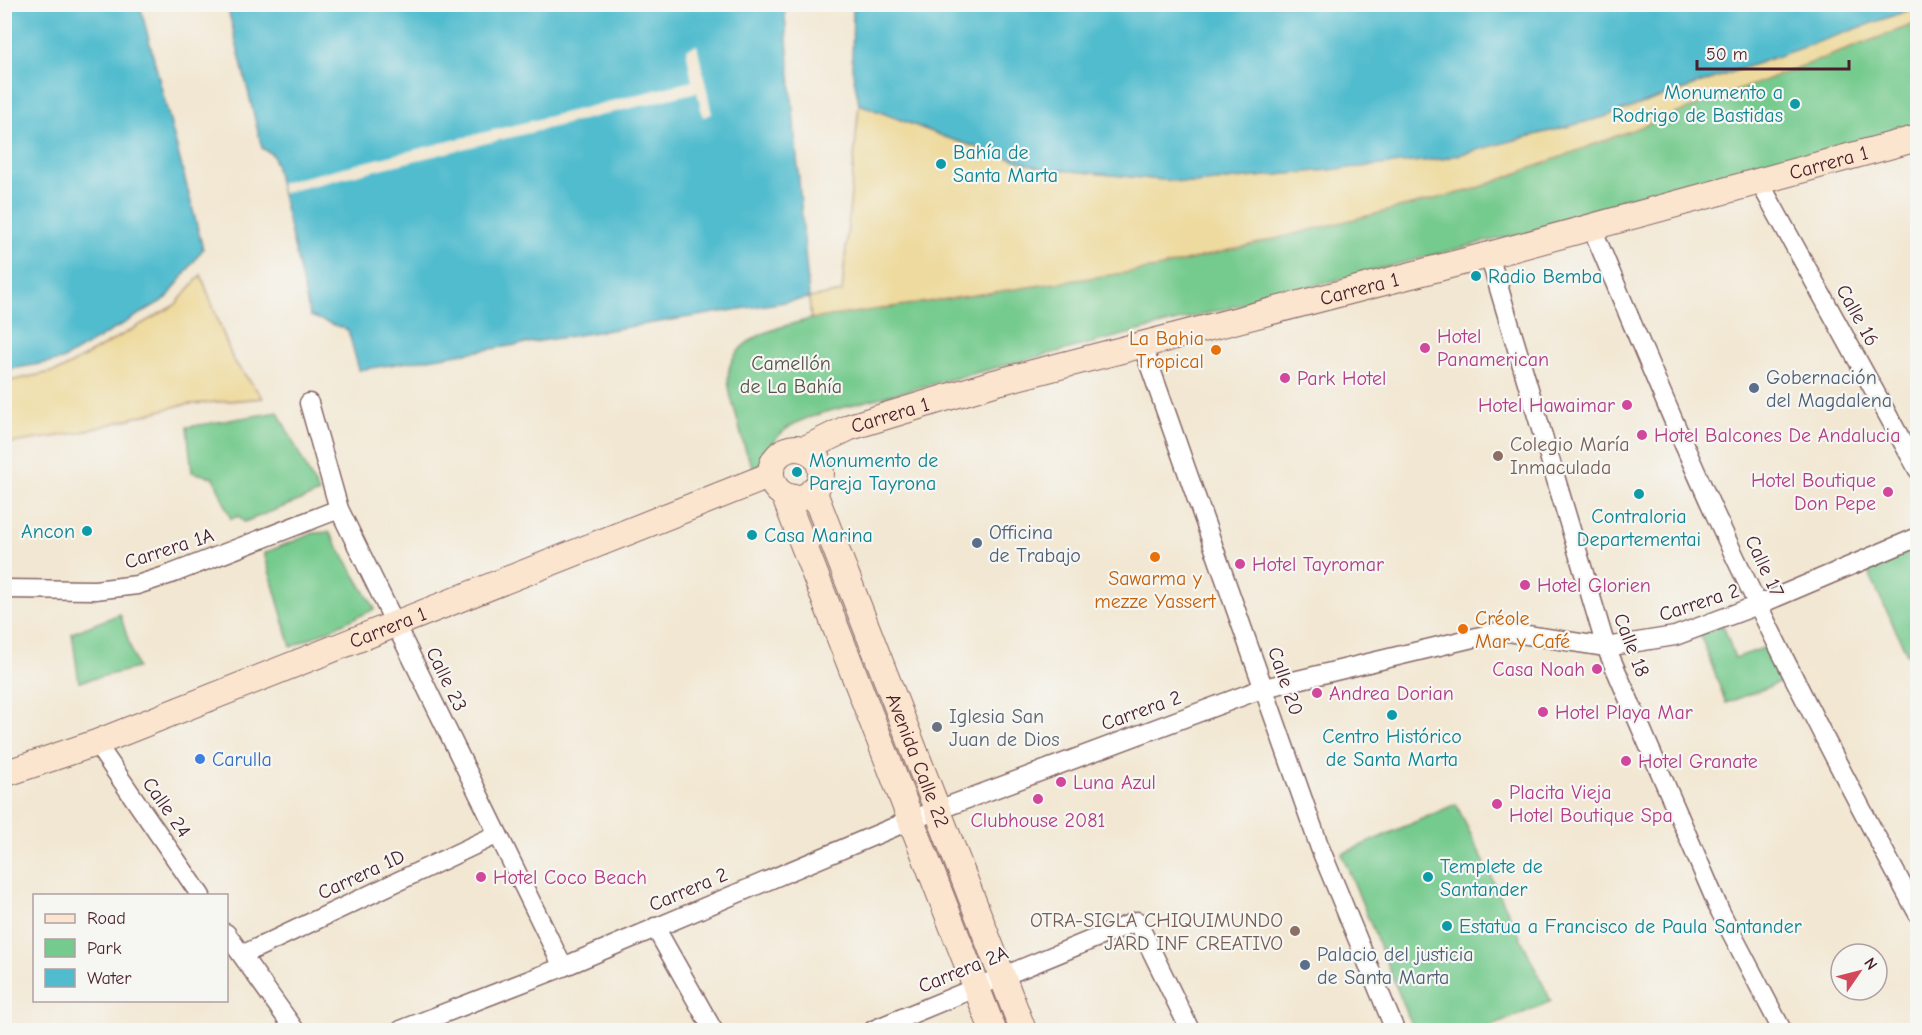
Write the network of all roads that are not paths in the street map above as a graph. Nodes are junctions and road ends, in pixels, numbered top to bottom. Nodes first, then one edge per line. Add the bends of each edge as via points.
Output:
1 (1917, 138) edge
2 (1760, 183) junction
3 (1592, 228) junction
4 (1489, 255) junction
5 (1142, 344) junction
6 (309, 403) dead end
7 (805, 449) junction
8 (1917, 470) edge
9 (777, 485) junction
10 (813, 490) junction
11 (339, 509) junction
12 (1917, 537) edge
13 (4, 589) edge
14 (1758, 606) junction
15 (395, 624) junction
16 (1606, 647) junction
17 (1264, 688) junction
18 (96, 743) junction
19 (4, 774) edge
20 (937, 810) junction
21 (911, 820) junction
22 (498, 834) junction
23 (200, 894) edge
24 (1917, 914) edge
25 (655, 927) junction
26 (228, 936) edge
27 (242, 955) junction
28 (563, 967) junction
29 (1002, 977) junction
30 (976, 988) junction
31 (295, 1030) edge
32 (402, 1030) edge
33 (713, 1030) edge
34 (873, 1030) edge
35 (993, 1030) edge
36 (1023, 1030) edge
37 (1190, 1030) edge
38 (1395, 1030) edge
39 (1782, 1030) edge

1 - 2 street, Carrera 1
2 - 3 street, Carrera 1
2 - 8 street, Calle 16
3 - 4 street, Carrera 1
3 - 14 street, Calle 17
4 - 5 street, Carrera 1
4 - 16 street, Calle 18
5 - 7 street, Carrera 1 via 925,403 850,428
5 - 17 street, Calle 20
6 - 11 street, Calle 23
7 - 9 street via 796,447 775,458 771,466
7 - 10 street via 821,466 820,482
9 - 10 street via 801,498
9 - 15 street, Carrera 1
9 - 21 street, Avenida Calle 22
10 - 20 street, Avenida Calle 22
11 - 13 street, Carrera 1A via 136,585 95,590
11 - 15 street, Calle 23
12 - 14 street, Carrera 2
14 - 16 street, Carrera 2 via 1675,636
14 - 24 street, Calle 17
15 - 18 street, Carrera 1
15 - 22 street, Calle 23
16 - 17 street, Carrera 2 via 1502,632
16 - 39 street, Calle 18 via 1720,911
17 - 20 street, Carrera 2
17 - 38 street, Calle 20 via 1320,848
18 - 19 street, Carrera 1
18 - 23 street, Calle 24
20 - 21 street, Carrera 2
20 - 29 street, Avenida Calle 22
21 - 25 street, Carrera 2
21 - 30 street, Avenida Calle 22
22 - 27 street, Carrera 1D
22 - 28 street, Calle 23
25 - 28 street, Carrera 2
25 - 33 street
26 - 27 street
27 - 31 street
28 - 32 street, Carrera 2
29 - 30 street, Carrera 2A
29 - 36 street, Avenida Calle 22
29 - 37 street, Carrera 2A via 1137,921
30 - 34 street, Carrera 2A
30 - 35 street, Avenida Calle 22

